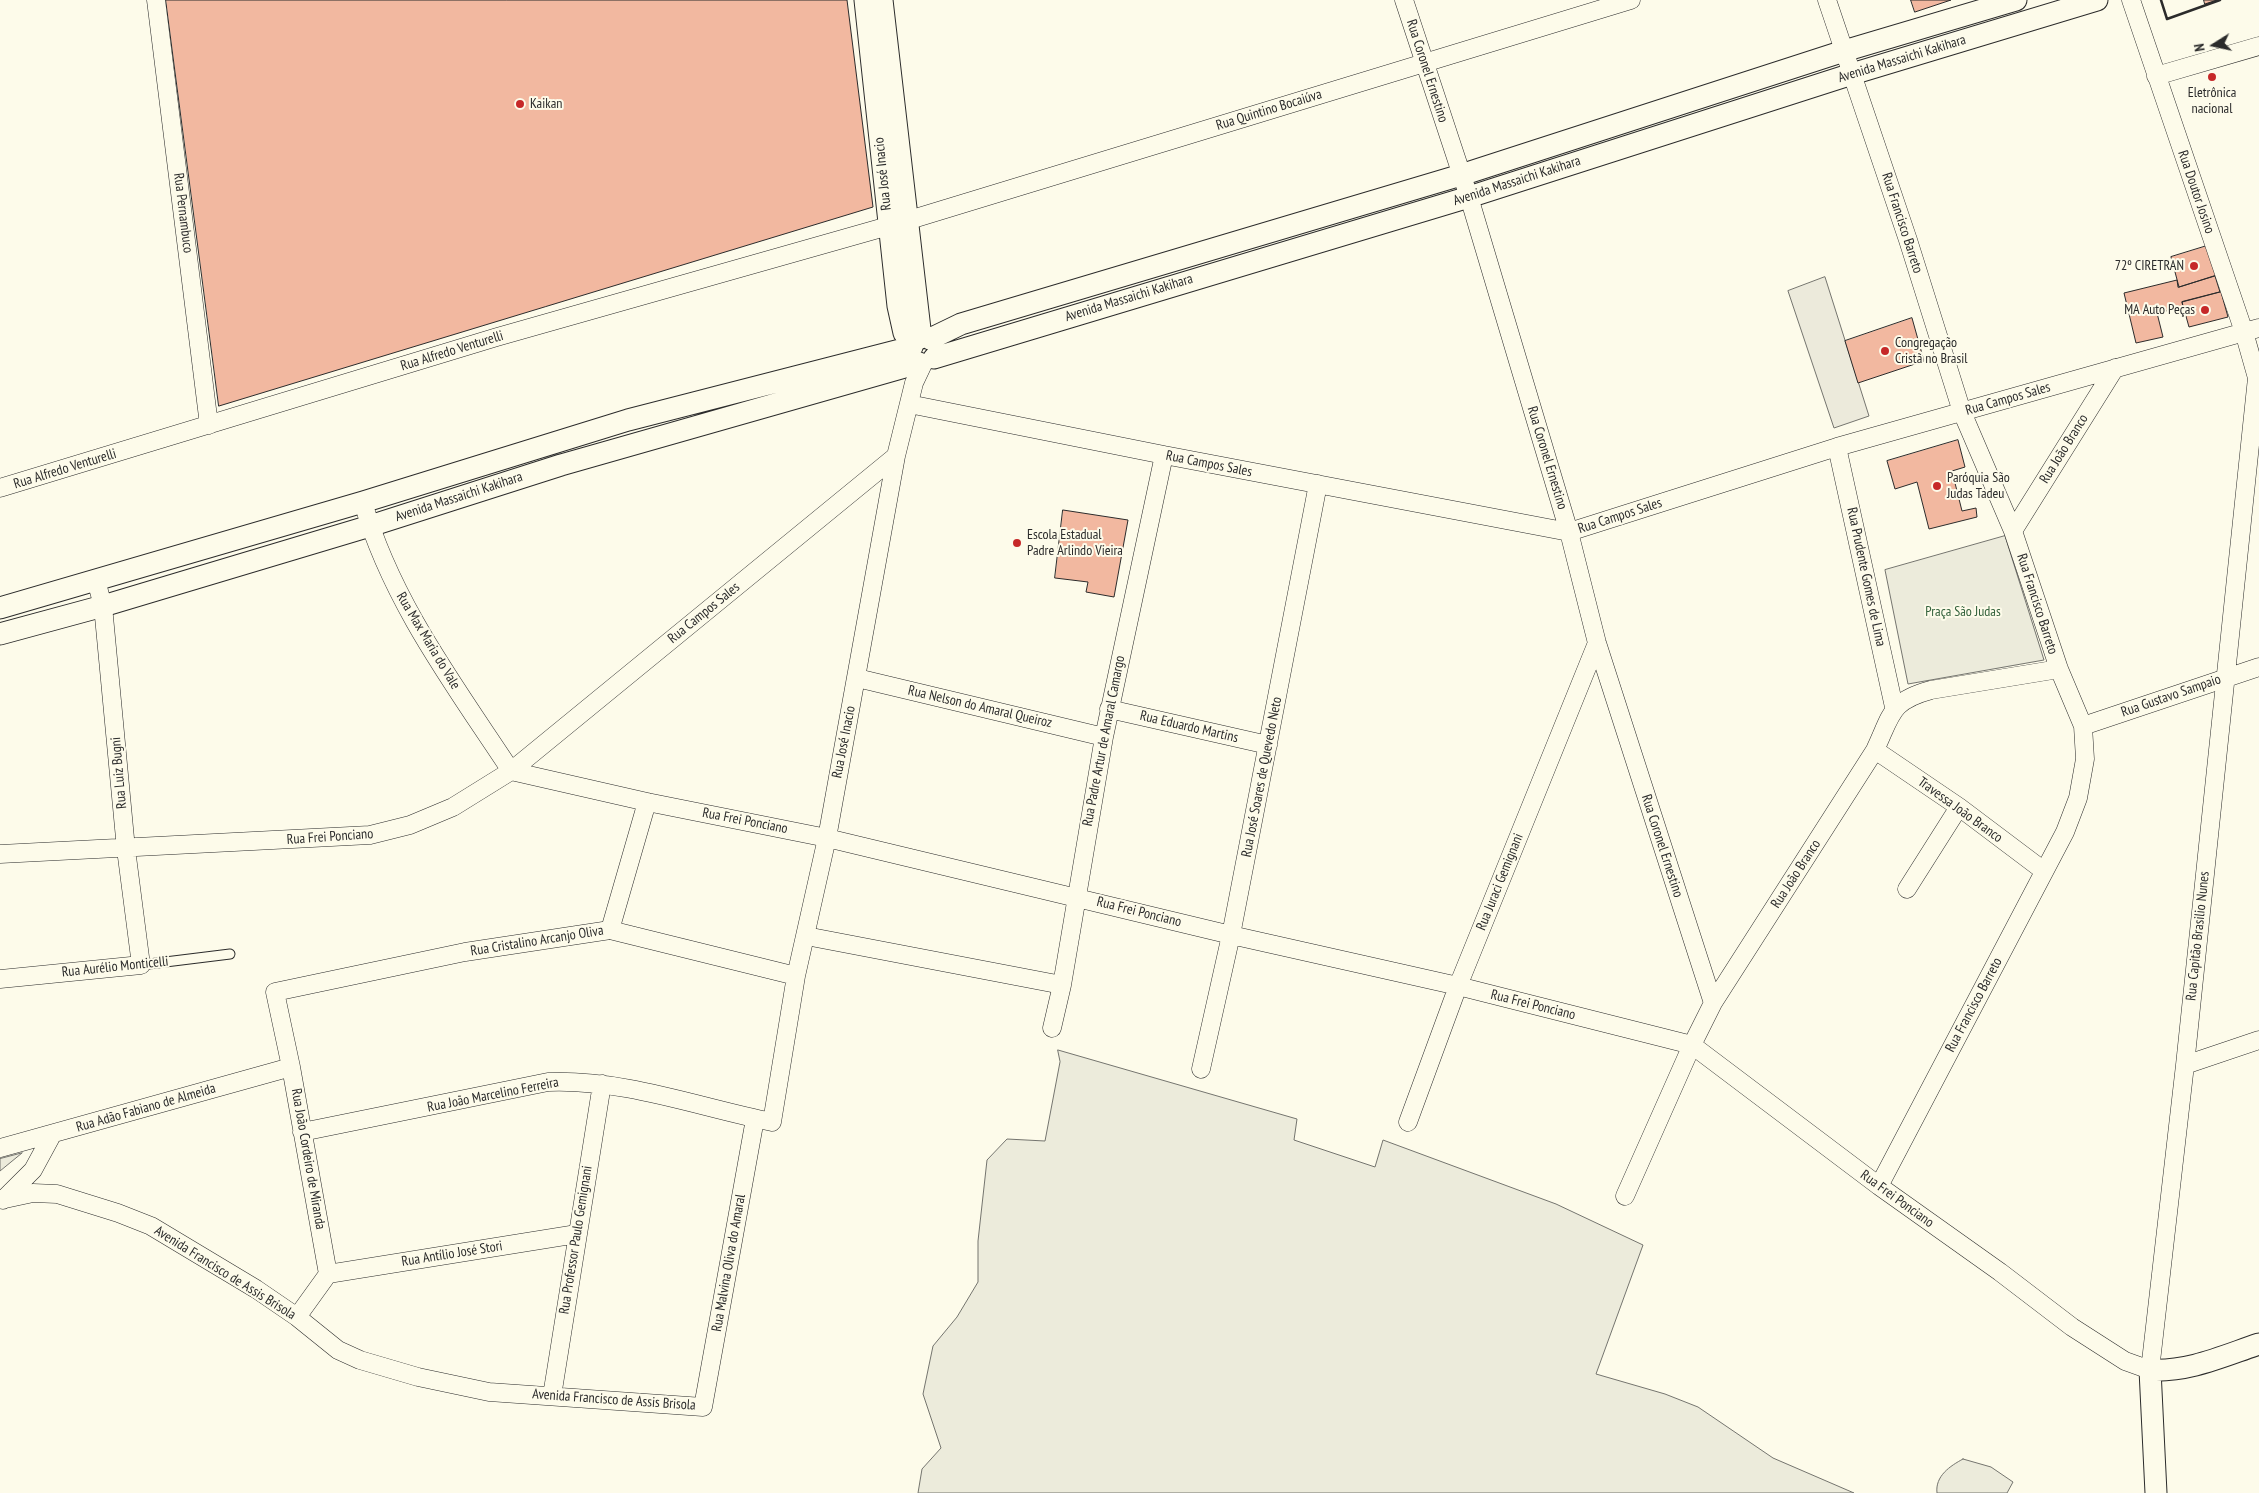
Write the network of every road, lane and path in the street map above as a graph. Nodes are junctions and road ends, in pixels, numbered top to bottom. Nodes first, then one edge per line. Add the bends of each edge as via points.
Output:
1 (156, 0) edge
2 (865, 0) edge
3 (882, 0) edge
4 (1404, 0) edge
5 (1631, 0) edge
6 (1827, 0) edge
7 (2016, 0) edge
8 (2097, 0) edge
9 (2131, 0) edge
10 (2259, 46) edge
11 (1844, 51) junction
12 (1424, 62) junction
13 (1852, 74) junction
14 (2156, 76) junction
15 (1461, 175) junction
16 (1469, 197) junction
17 (897, 224) junction
18 (2252, 330) edge
19 (922, 350) junction
20 (2115, 368) junction
21 (2258, 382) edge
22 (909, 404) junction
23 (1962, 412) junction
24 (209, 425) junction
25 (1837, 447) junction
26 (1164, 455) junction
27 (896, 456) junction
28 (1318, 484) junction
29 (0, 488) edge
30 (363, 502) junction
31 (370, 526) junction
32 (2013, 531) junction
33 (1569, 532) junction
34 (96, 580) junction
35 (103, 606) junction
36 (0, 608) edge
37 (0, 634) edge
38 (1597, 643) junction
39 (2259, 667) edge
40 (2059, 669) junction
41 (2224, 677) junction
42 (857, 678) junction
43 (1894, 707) junction
44 (1109, 709) junction
45 (2083, 726) junction
46 (1104, 737) junction
47 (1268, 745) junction
48 (1876, 750) junction
49 (511, 771) junction
50 (647, 802) junction
51 (1959, 807) junction
52 (826, 838) junction
53 (126, 849) junction
54 (0, 854) edge
55 (2044, 871) junction
56 (1907, 889) dead end
57 (1075, 896) junction
58 (610, 930) junction
59 (1232, 935) junction
60 (806, 936) junction
61 (230, 954) dead end
62 (142, 965) junction
63 (796, 976) junction
64 (0, 979) edge
65 (1062, 985) junction
66 (1458, 986) junction
67 (275, 992) joint
68 (1713, 1003) junction
69 (1052, 1028) dead end
70 (2259, 1040) edge
71 (1692, 1045) junction
72 (2185, 1065) junction
73 (291, 1067) junction
74 (1201, 1069) dead end
75 (602, 1084) junction
76 (755, 1119) junction
77 (772, 1122) joint
78 (1408, 1122) dead end
79 (302, 1132) junction
80 (52, 1135) junction
81 (0, 1148) edge
82 (1879, 1186) junction
83 (1625, 1196) dead end
84 (2, 1200) edge
85 (577, 1234) junction
86 (328, 1274) junction
87 (297, 1317) junction
88 (2259, 1344) edge
89 (2150, 1370) junction
90 (552, 1396) junction
91 (703, 1407) joint
92 (2156, 1493) edge

1 - 24 street, Rua Pernambuco
2 - 17 street, Rua José Inacio
3 - 17 street, Rua José Inacio
4 - 12 street, Rua Coronel Ernestino
5 - 12 street, Rua Quintino Bocaiúva
6 - 11 street, Rua Francisco Barreto
7 - 11 street, Avenida Massaichi Kakihara
8 - 13 street, Avenida Massaichi Kakihara
9 - 14 street, Rua Doutor Josino
10 - 14 street
11 - 13 street, Rua Francisco Barreto
11 - 15 street, Avenida Massaichi Kakihara
12 - 15 street, Rua Coronel Ernestino
12 - 17 street, Rua Quintino Bocaiúva
13 - 16 street, Avenida Massaichi Kakihara
13 - 23 street, Rua Francisco Barreto
14 - 18 street, Rua Doutor Josino
15 - 16 street, Rua Coronel Ernestino
15 - 19 street, Avenida Massaichi Kakihara via 961,324
16 - 19 street, Avenida Massaichi Kakihara
16 - 33 street, Rua Coronel Ernestino
17 - 19 street, Rua José Inacio
17 - 24 street, Rua Alfredo Venturelli via 497,337
18 - 20 street, Rua Campos Sales
18 - 21 street, Rua Doutor Josino
19 - 22 street, Rua José Inacio
19 - 30 street, Avenida Massaichi Kakihara via 628,420
19 - 31 street, Avenida Massaichi Kakihara
20 - 23 street, Rua Campos Sales
20 - 32 street, Rua João Branco
21 - 41 street, Rua Capitão Brasilio Nunes
22 - 26 street, Rua Campos Sales
22 - 27 street, Rua José Inacio
23 - 25 street, Rua Campos Sales
23 - 32 street, Rua Francisco Barreto
24 - 29 street, Rua Alfredo Venturelli
25 - 33 street, Rua Campos Sales
25 - 43 street, Rua Prudente Gomes de Lima
26 - 28 street, Rua Campos Sales
26 - 44 street, Rua Padre Artur de Amaral Camargo
27 - 42 street, Rua José Inacio
27 - 49 street, Rua Campos Sales
28 - 33 street, Rua Campos Sales
28 - 47 street, Rua José Soares de Quevedo Neto
30 - 31 street, Rua Max Maria do Vale
30 - 34 street, Avenida Massaichi Kakihara
31 - 35 street, Avenida Massaichi Kakihara
31 - 49 street, Rua Max Maria do Vale via 396,587 425,639
32 - 40 street, Rua Francisco Barreto
33 - 38 street, Rua Coronel Ernestino
34 - 35 street, Rua Luiz Bugni
34 - 36 street, Avenida Massaichi Kakihara
35 - 37 street, Avenida Massaichi Kakihara
35 - 53 street, Rua Luiz Bugni
38 - 66 street, Rua Juraci Gemignani
38 - 68 street, Rua Coronel Ernestino
39 - 41 street, Rua Gustavo Sampaio
40 - 43 street via 1931,690 1914,695
40 - 45 street, Rua Francisco Barreto
41 - 45 street, Rua Gustavo Sampaio
41 - 72 street, Rua Capitão Brasilio Nunes
42 - 46 street, Rua Nelson do Amaral Queiroz
42 - 52 street, Rua José Inacio
43 - 48 street, Rua João Branco
44 - 46 street, Rua Padre Artur de Amaral Camargo
44 - 47 street, Rua Eduardo Martins
45 - 55 street, Rua Francisco Barreto via 2085,760 2078,798 2065,832
46 - 57 street, Rua Padre Artur de Amaral Camargo
47 - 59 street, Rua José Soares de Quevedo Neto
48 - 51 street, Travessa João Branco
48 - 68 street, Rua João Branco
49 - 50 street, Rua Frei Ponciano
49 - 53 street, Rua Frei Ponciano via 453,807 410,825 370,836
50 - 52 street, Rua Frei Ponciano
50 - 58 street
51 - 55 street, Travessa João Branco
51 - 56 street
52 - 57 street, Rua Frei Ponciano
52 - 60 street, Rua José Inacio
53 - 54 street, Rua Frei Ponciano
53 - 62 street, Rua Luiz Bugni
55 - 82 street, Rua Francisco Barreto
57 - 59 street, Rua Frei Ponciano
57 - 65 street, Rua Padre Artur de Amaral Camargo
58 - 63 street, Rua Cristalino Arcanjo Oliva
58 - 67 street, Rua Cristalino Arcanjo Oliva via 465,952
59 - 66 street, Rua Frei Ponciano
59 - 74 street, Rua José Soares de Quevedo Neto
60 - 63 street, Rua José Inacio
60 - 65 street
61 - 62 lane, Rua Aurélio Monticelli
62 - 64 street, Rua Aurélio Monticelli
63 - 77 street, Rua José Inacio
65 - 69 street, Rua Padre Artur de Amaral Camargo
66 - 71 street, Rua Frei Ponciano
66 - 78 street, Rua Juraci Gemignani
67 - 73 street, Rua João Cordeiro de Miranda
68 - 71 street, Rua João Branco
70 - 72 street
71 - 82 street, Rua Frei Ponciano
71 - 83 street, Rua João Branco
72 - 89 street, Rua Capitão Brasilio Nunes
73 - 79 street, Rua João Cordeiro de Miranda
73 - 80 street, Rua Adão Fabiano de Almeida
75 - 76 street, Rua João Marcelino Ferreira
75 - 79 street, Rua João Marcelino Ferreira via 548,1082
75 - 85 street, Rua Professor Paulo Gemignani
76 - 77 street, Rua João Marcelino Ferreira
76 - 91 street, Rua Malvina Oliva do Amaral
79 - 86 street, Rua João Cordeiro de Miranda
80 - 81 street, Rua Adão Fabiano de Almeida
80 - 84 street, Avenida Francisco de Assis Brisola via 32,1170
82 - 89 street, Rua Frei Ponciano via 2072,1327 2125,1361
84 - 87 street, Avenida Francisco de Assis Brisola via 33,1193 57,1194 143,1223 256,1289
85 - 86 street, Rua Antílio José Stori
85 - 90 street, Rua Professor Paulo Gemignani
86 - 87 street
87 - 90 street, Avenida Francisco de Assis Brisola via 338,1350 360,1360 418,1377 489,1392
88 - 89 street, Rua Frei Ponciano via 2189,1368
89 - 92 street, Rua Capitão Brasilio Nunes
90 - 91 street, Avenida Francisco de Assis Brisola

